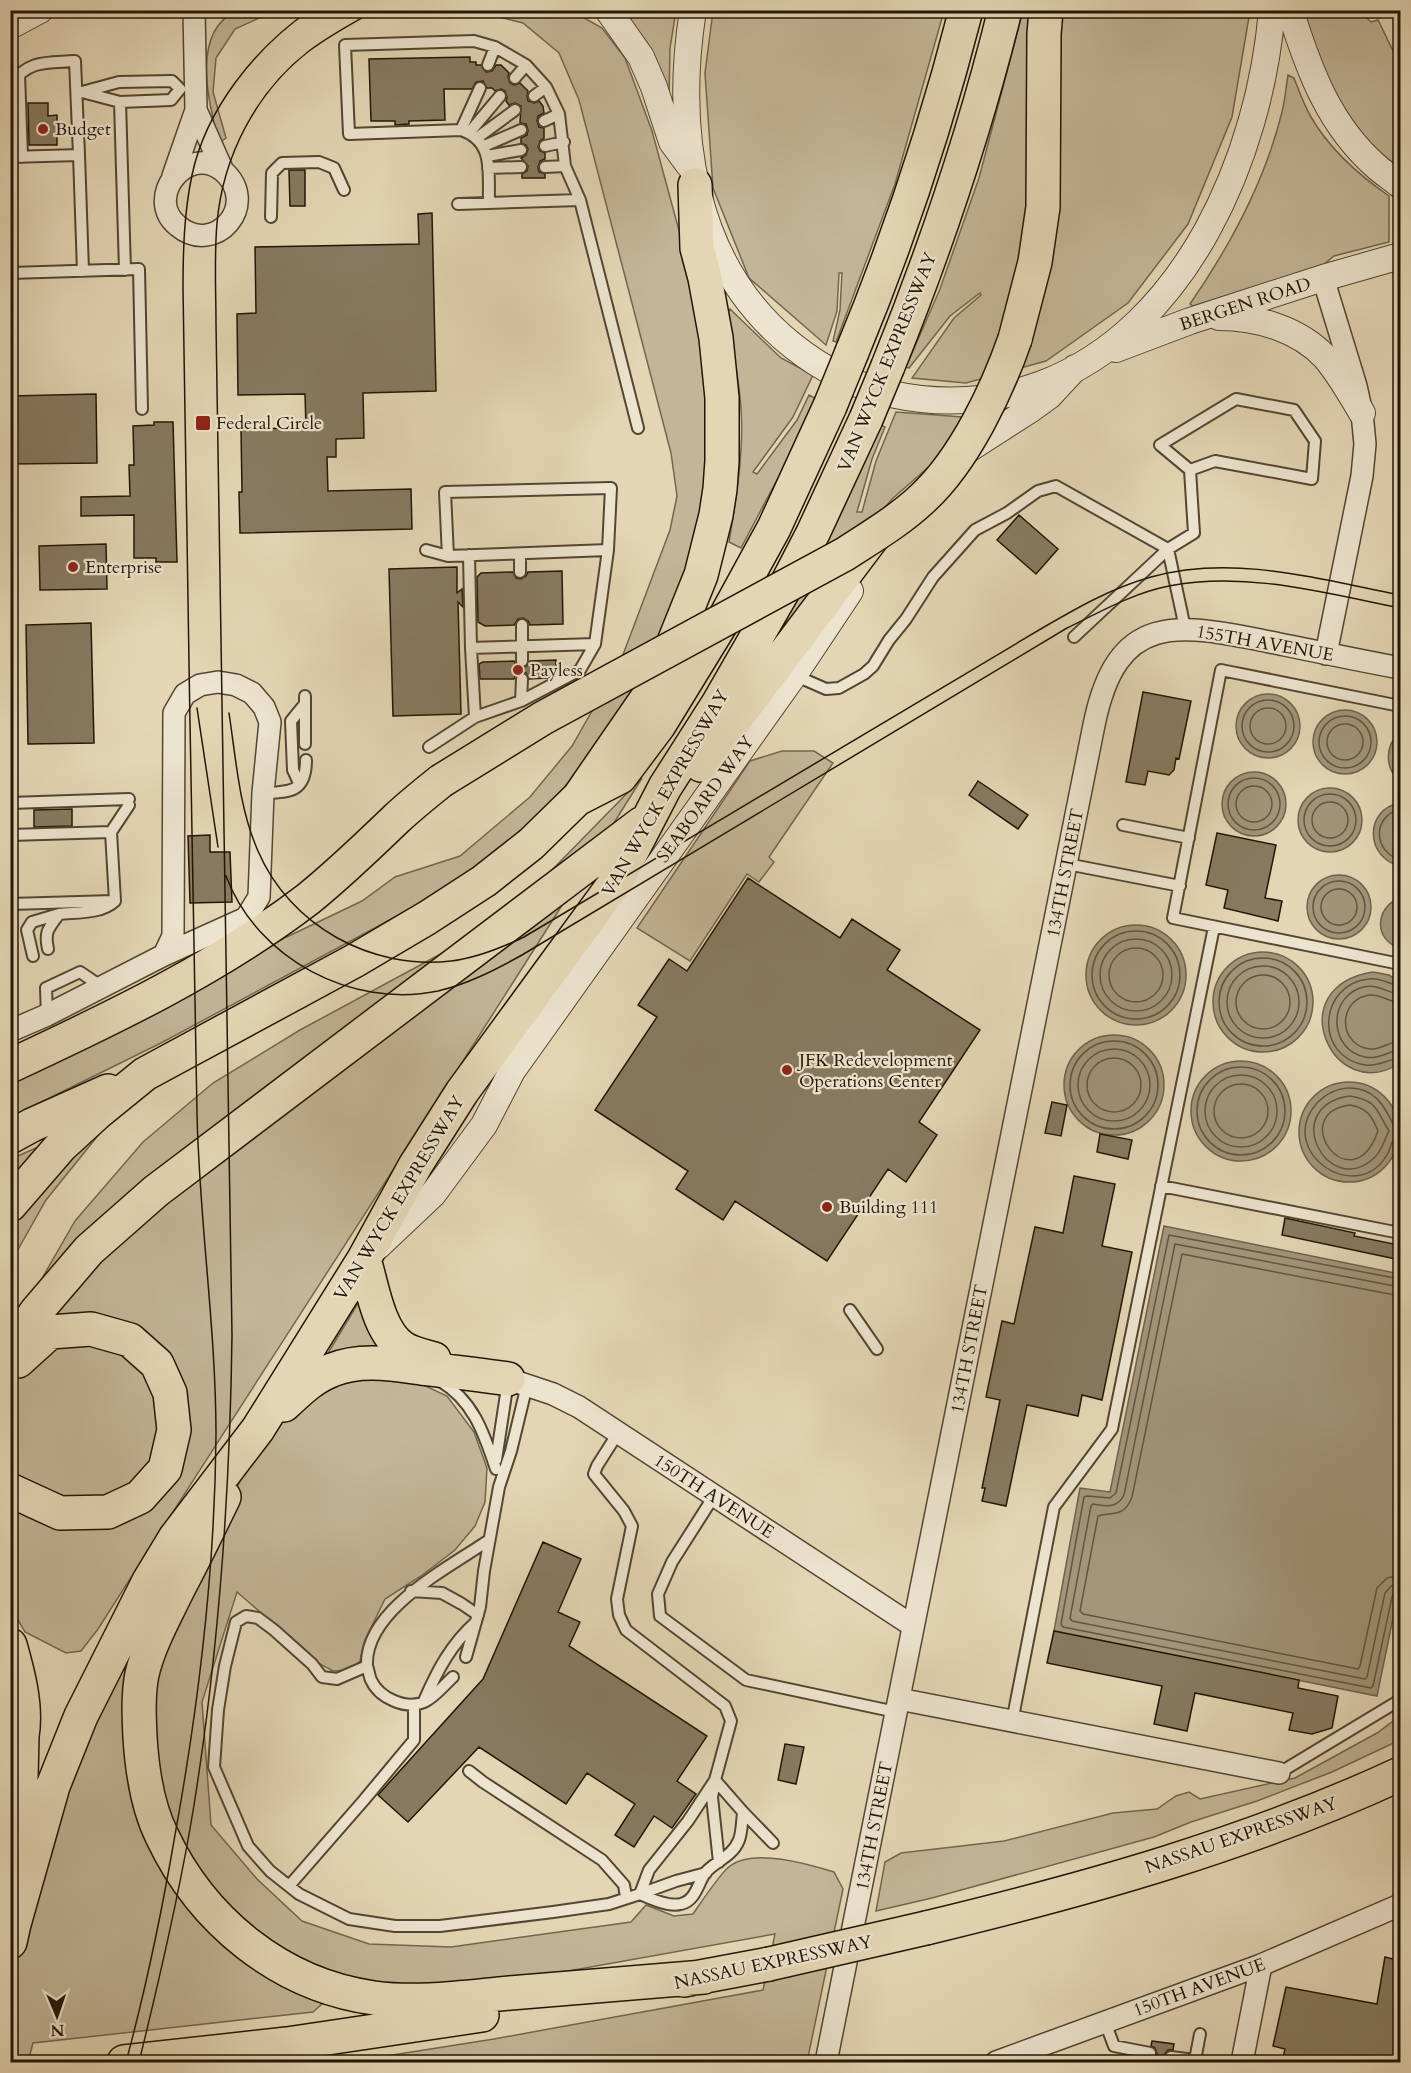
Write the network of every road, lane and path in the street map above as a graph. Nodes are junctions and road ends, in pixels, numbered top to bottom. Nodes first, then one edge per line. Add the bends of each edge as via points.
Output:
1 (40, 10) edge
2 (194, 10) edge
3 (608, 10) edge
4 (693, 10) edge
5 (966, 10) edge
6 (1005, 10) edge
7 (1046, 10) edge
8 (1272, 10) edge
9 (1290, 10) edge
10 (10, 26) edge
11 (495, 46) junction
12 (488, 65) dead end
13 (526, 65) junction
14 (19, 74) junction
15 (515, 78) dead end
16 (10, 84) edge
17 (546, 87) junction
18 (480, 88) dead end
19 (188, 89) junction
20 (79, 92) junction
21 (500, 96) dead end
22 (534, 96) dead end
23 (120, 102) junction
24 (196, 110) junction
25 (515, 110) dead end
26 (560, 114) junction
27 (544, 121) dead end
28 (521, 130) dead end
29 (476, 141) junction
30 (564, 142) junction
31 (545, 146) dead end
32 (521, 150) dead end
33 (80, 155) junction
34 (16, 157) edge
35 (565, 166) junction
36 (521, 167) dead end
37 (545, 167) dead end
38 (488, 168) junction
39 (223, 171) junction
40 (173, 176) junction
41 (694, 177) junction
42 (1401, 185) edge
43 (344, 190) dead end
44 (580, 200) junction
45 (489, 203) junction
46 (458, 204) dead end
47 (272, 217) dead end
48 (1401, 256) edge
49 (125, 270) junction
50 (83, 271) junction
51 (10, 273) edge
52 (1323, 278) junction
53 (1201, 318) junction
54 (1083, 363) junction
55 (142, 409) dead end
56 (1362, 413) junction
57 (638, 428) dead end
58 (1190, 470) junction
59 (931, 478) junction
60 (1168, 549) junction
61 (426, 550) dead end
62 (608, 550) junction
63 (520, 554) junction
64 (469, 555) junction
65 (448, 556) junction
66 (520, 572) dead end
67 (522, 625) dead end
68 (1185, 628) junction
69 (1074, 637) dead end
70 (595, 645) junction
71 (1133, 646) joint
72 (522, 647) junction
73 (471, 648) junction
74 (1326, 654) junction
75 (522, 661) dead end
76 (1401, 668) edge
77 (794, 675) junction
78 (522, 679) dead end
79 (521, 701) junction
80 (1401, 706) edge
81 (475, 717) junction
82 (305, 744) dead end
83 (429, 747) dead end
84 (306, 760) dead end
85 (299, 783) junction
86 (263, 793) junction
87 (578, 799) junction
88 (10, 803) edge
89 (646, 820) junction
90 (1123, 825) dead end
91 (111, 832) junction
92 (10, 835) edge
93 (1189, 838) junction
94 (1066, 864) junction
95 (617, 880) junction
96 (1180, 886) junction
97 (115, 901) junction
98 (10, 904) edge
99 (59, 914) junction
100 (1214, 927) junction
101 (48, 949) dead end
102 (164, 955) junction
103 (33, 956) dead end
104 (1401, 964) edge
105 (13, 1031) edge
106 (10, 1066) edge
107 (145, 1074) junction
108 (10, 1137) edge
109 (1161, 1186) junction
110 (10, 1205) edge
111 (1401, 1233) edge
112 (364, 1259) junction
113 (850, 1310) dead end
114 (877, 1349) dead end
115 (10, 1352) edge
116 (407, 1366) junction
117 (10, 1369) edge
118 (517, 1382) junction
119 (258, 1429) junction
120 (618, 1433) junction
121 (496, 1469) junction
122 (499, 1487) junction
123 (10, 1490) edge
124 (714, 1496) junction
125 (489, 1539) junction
126 (411, 1591) junction
127 (477, 1619) junction
128 (913, 1626) junction
129 (10, 1645) edge
130 (466, 1657) dead end
131 (367, 1666) junction
132 (453, 1677) dead end
133 (1401, 1700) edge
134 (419, 1703) junction
135 (898, 1706) junction
136 (1012, 1722) junction
137 (469, 1771) dead end
138 (1279, 1773) joint
139 (1401, 1774) edge
140 (715, 1780) junction
141 (743, 1812) junction
142 (773, 1844) dead end
143 (718, 1862) junction
144 (706, 1873) junction
145 (288, 1886) junction
146 (640, 1894) junction
147 (627, 1897) junction
148 (1401, 1905) edge
149 (12, 1933) edge
150 (1261, 1965) junction
151 (704, 1977) junction
152 (1105, 2022) junction
153 (1200, 2034) dead end
154 (1150, 2053) dead end
155 (1171, 2057) dead end
156 (124, 2062) edge
157 (832, 2062) edge
158 (996, 2062) edge
159 (1242, 2062) edge

1 - 10 street
2 - 19 street
3 - 41 street via 640,57 672,142
4 - 41 street via 686,90
5 - 87 highway, VAN WYCK EXPRESSWAY, bridge via 911,196 830,406 774,528 695,670 659,725 620,777
6 - 89 highway, VAN WYCK EXPRESSWAY, bridge via 953,190 866,419 783,591
7 - 106 highway, bridge via 1043,207 1035,262 1016,339 987,406 924,498 845,554 543,718 441,781 307,899 242,944 159,992
8 - 54 street via 1257,107 1239,163 1216,213 1183,269 1163,294 1128,330
9 - 42 street via 1315,83 1338,123 1368,158
11 - 12 lane
11 - 13 lane
11 - 29 lane via 474,41 345,45 349,134
13 - 15 lane
13 - 17 lane
14 - 16 lane
14 - 20 lane via 36,63 75,61
14 - 34 lane
17 - 22 lane
17 - 26 lane
18 - 29 lane
19 - 20 lane via 172,81 119,82
19 - 23 lane via 171,100
19 - 24 street
20 - 23 lane
20 - 33 lane
21 - 29 lane
23 - 49 lane
24 - 39 street
24 - 40 street
25 - 29 lane
26 - 27 lane
26 - 30 lane
28 - 29 lane
29 - 32 lane
29 - 38 lane
30 - 31 lane
30 - 35 lane
33 - 34 lane
33 - 50 lane
35 - 37 lane
35 - 44 lane
36 - 38 lane
38 - 45 lane
39 - 40 street via 200,163 184,167
39 - 40 street via 237,194 234,214 228,225 202,236 185,232 167,212 166,191
41 - 54 street via 720,255 750,304 785,340 840,377 902,396 967,400 1023,390
41 - 87 highway via 697,248 716,338 721,388 722,461 717,506 701,575 666,662 652,691
43 - 47 lane via 334,168 319,162 282,163 272,173
44 - 45 lane
44 - 57 lane
45 - 46 lane
48 - 52 street, BERGEN ROAD
49 - 50 lane
49 - 55 lane via 139,269
50 - 51 lane
52 - 53 street, BERGEN ROAD
52 - 56 street
53 - 54 street, BERGEN ROAD
53 - 56 street via 1258,321 1304,341 1331,364
54 - 59 street, SEABOARD WAY via 1049,396
56 - 74 street via 1364,463
58 - 58 lane via 1160,445 1236,399 1294,410 1315,441 1312,479 1215,461
58 - 60 lane via 1194,533
59 - 77 street, SEABOARD WAY via 876,550
59 - 95 highway via 881,527 854,561
60 - 68 lane
60 - 69 lane
60 - 77 lane via 1056,486 1038,491 975,530 933,577 864,674 839,688 826,689
61 - 65 lane
62 - 63 lane
62 - 65 lane via 611,488 445,492
62 - 70 lane
63 - 64 lane
63 - 66 lane
64 - 65 lane
64 - 73 lane
67 - 72 lane
68 - 71 street, 155TH AVENUE via 1153,634
68 - 74 street, 155TH AVENUE
70 - 72 lane
70 - 79 lane via 580,670
71 - 94 street, 134TH STREET via 1116,662 1101,693
72 - 73 lane
72 - 75 lane
73 - 81 lane
74 - 76 street, 155TH AVENUE
77 - 112 street, SEABOARD WAY via 512,1071 484,1125 433,1194
78 - 79 lane
79 - 81 lane
80 - 93 lane via 1221,670
81 - 83 lane
82 - 85 lane via 305,700 291,721 292,770
84 - 85 lane
85 - 86 lane via 290,792
86 - 102 street via 259,897 246,918
86 - 102 street via 270,723 264,707 252,693 236,684 200,685 184,694 174,713 173,936
87 - 107 highway, VAN WYCK EXPRESSWAY via 531,844 428,918
88 - 91 lane via 129,802
89 - 95 highway, VAN WYCK EXPRESSWAY
89 - 115 highway via 156,1191 89,1250 36,1312
90 - 93 lane
91 - 92 lane
91 - 97 lane
93 - 96 lane
94 - 96 lane
94 - 128 street, 134TH STREET
95 - 112 highway, VAN WYCK EXPRESSWAY via 462,1092 415,1166
96 - 100 lane via 1173,918
97 - 98 lane
97 - 99 lane via 108,908
99 - 101 lane via 45,937
99 - 103 lane via 32,922 27,930
100 - 104 lane
100 - 109 lane
102 - 105 street
107 - 108 highway
107 - 110 highway, VAN WYCK EXPRESSWAY via 61,1146
109 - 111 lane
109 - 136 lane via 1112,1429 1054,1507
112 - 118 highway via 384,1325 402,1348
112 - 119 highway, VAN WYCK EXPRESSWAY
113 - 114 lane
116 - 118 highway
116 - 119 highway via 353,1364 330,1371 308,1383
116 - 121 lane via 444,1384 467,1404 480,1423
117 - 123 highway via 50,1332 91,1329 130,1340 157,1364 170,1394 174,1430 165,1469 140,1497 108,1512 60,1513
118 - 120 street, 150TH AVENUE via 573,1404
118 - 121 lane via 496,1449
118 - 122 lane via 511,1451
119 - 149 highway, VAN WYCK EXPRESSWAY via 175,1538 81,1716 53,1786
119 - 151 highway via 159,1627 140,1691 143,1774 155,1817 162,1836 203,1900 224,1925 274,1963 322,1985 371,1997 445,1999
120 - 124 street, 150TH AVENUE
120 - 140 lane via 594,1474 632,1526 616,1599 619,1615 626,1630 729,1712 731,1721
121 - 122 lane
122 - 125 lane
124 - 128 street, 150TH AVENUE
124 - 135 lane via 672,1562 658,1594 660,1616 746,1680
125 - 126 lane
125 - 127 lane
126 - 127 lane via 442,1593 462,1604
126 - 131 lane via 375,1635
127 - 130 lane
127 - 134 lane via 459,1638
128 - 135 street, 134TH STREET
129 - 149 highway via 24,1721
131 - 134 lane via 372,1682 385,1696
131 - 145 lane via 337,1679 322,1677 258,1618 246,1616 236,1622 221,1688 214,1767 248,1846
132 - 134 lane
133 - 138 lane
134 - 145 lane via 414,1740
135 - 136 street
135 - 157 street, 134TH STREET
136 - 138 street
137 - 147 lane via 602,1860 624,1884
139 - 151 highway, NASSAU EXPRESSWAY, bridge via 1203,1851 1077,1888 926,1928
140 - 141 lane
140 - 143 lane via 712,1797
140 - 146 lane via 649,1870
141 - 142 lane
141 - 143 lane via 739,1839 731,1854
143 - 144 lane
144 - 146 lane
144 - 146 lane via 694,1895 682,1904
145 - 147 lane via 349,1919 395,1926 440,1926 553,1912 609,1904
146 - 147 lane
148 - 150 street, 150TH AVENUE
150 - 152 street, 150TH AVENUE
150 - 159 street
151 - 156 highway, NASSAU EXPRESSWAY via 402,2028
152 - 154 lane via 1114,2046
152 - 158 street, 150TH AVENUE
153 - 155 lane via 1195,2060

